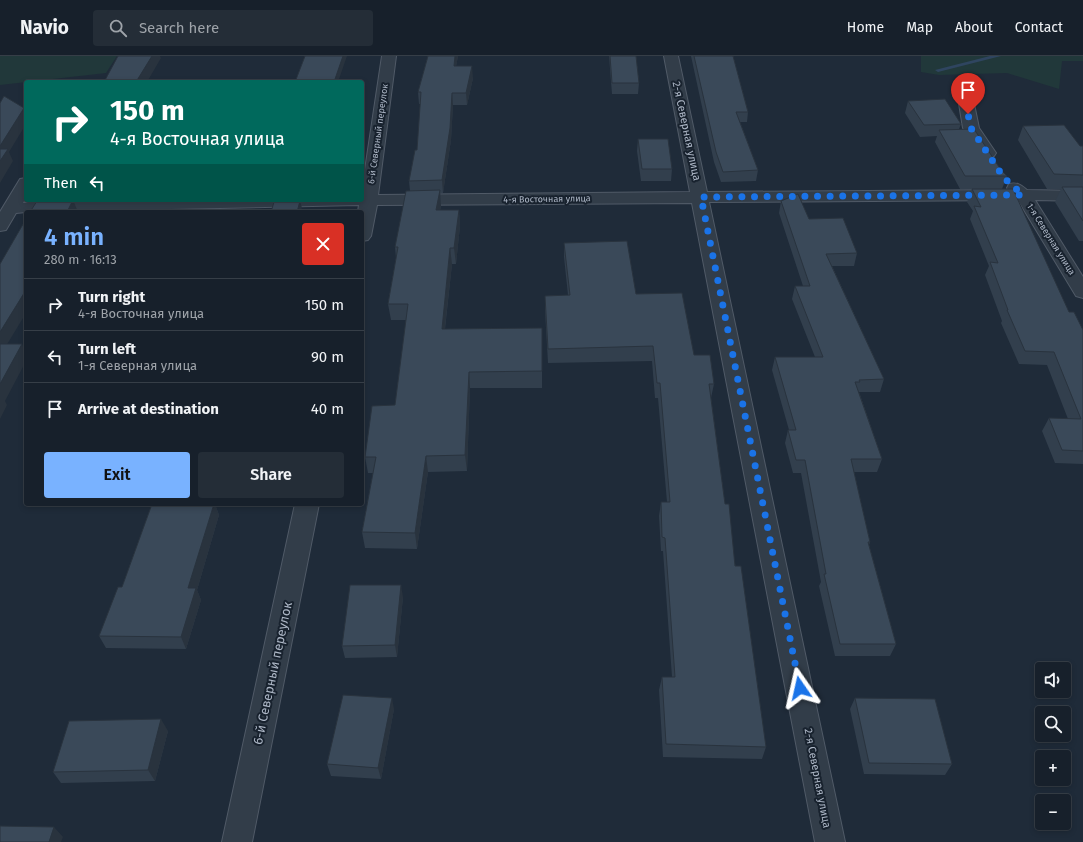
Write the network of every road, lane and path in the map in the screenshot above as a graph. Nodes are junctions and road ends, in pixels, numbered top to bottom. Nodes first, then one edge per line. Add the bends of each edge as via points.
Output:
1 (389, 56) edge
2 (671, 56) edge
3 (963, 85) dead end
4 (24, 186) edge
5 (1023, 195) junction
6 (1083, 196) edge
7 (701, 197) junction
8 (364, 200) edge
9 (369, 200) junction
10 (280, 202) edge
11 (11, 208) junction
12 (0, 226) edge
13 (364, 226) edge
14 (1083, 292) edge
15 (307, 506) edge
16 (237, 842) edge
17 (830, 842) edge

1 - 9 street, 6-й Северный переулок
2 - 7 street, 2-я Северная улица
3 - 5 street, 1-я Северная улица via 971,128 1000,172
4 - 11 street
5 - 6 street, 4-я Восточная улица
5 - 7 street, 4-я Восточная улица
5 - 14 street, 1-я Северная улица
7 - 9 street, 4-я Восточная улица
7 - 17 street, 2-я Северная улица
8 - 9 street, 4-я Восточная улица
9 - 13 street, 6-й Северный переулок
10 - 11 street, 4-я Восточная улица
11 - 12 street
15 - 16 street, 6-й Северный переулок

